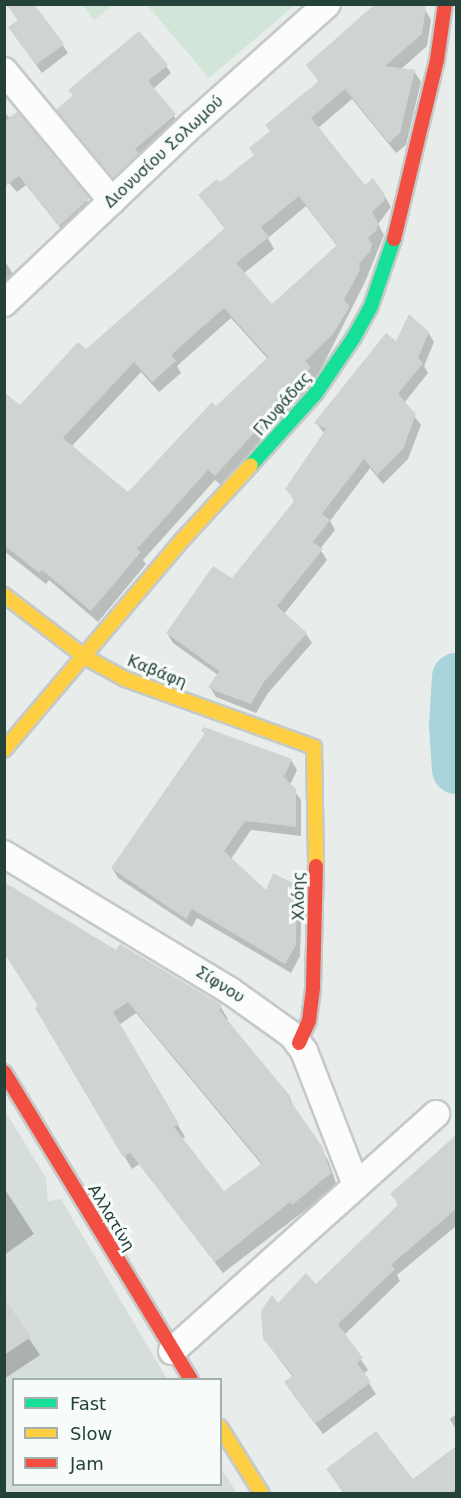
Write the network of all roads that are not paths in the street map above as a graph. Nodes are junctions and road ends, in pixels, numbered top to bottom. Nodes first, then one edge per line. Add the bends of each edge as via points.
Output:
1 (327, 4) edge
2 (446, 4) edge
3 (4, 71) edge
4 (112, 201) junction
5 (4, 303) edge
6 (4, 595) edge
7 (86, 657) junction
8 (314, 747) joint
9 (4, 750) edge
10 (4, 854) edge
11 (299, 1043) junction
12 (4, 1072) edge
13 (436, 1114) dead end
14 (356, 1185) junction
15 (172, 1351) junction
16 (189, 1378) edge
17 (222, 1430) edge
18 (262, 1494) edge

1 - 4 street, Διονυσίου Σολωμού
2 - 7 street, Γλυφάδας via 437,60 394,238 372,306 316,393 183,539
3 - 4 street
4 - 5 street, Διονυσίου Σολωμού
6 - 7 street, Καβάφη
7 - 8 street, Καβάφη via 142,686
7 - 9 street, Γλυφάδας
8 - 11 street, Χλόης via 313,986 309,1021
10 - 11 street, Σίφνου via 229,990 275,1021
11 - 14 street, Σίφνου
12 - 15 street, Αλλατίνη
13 - 14 street
14 - 15 street
15 - 16 street, Αλλατίνη
17 - 18 street

